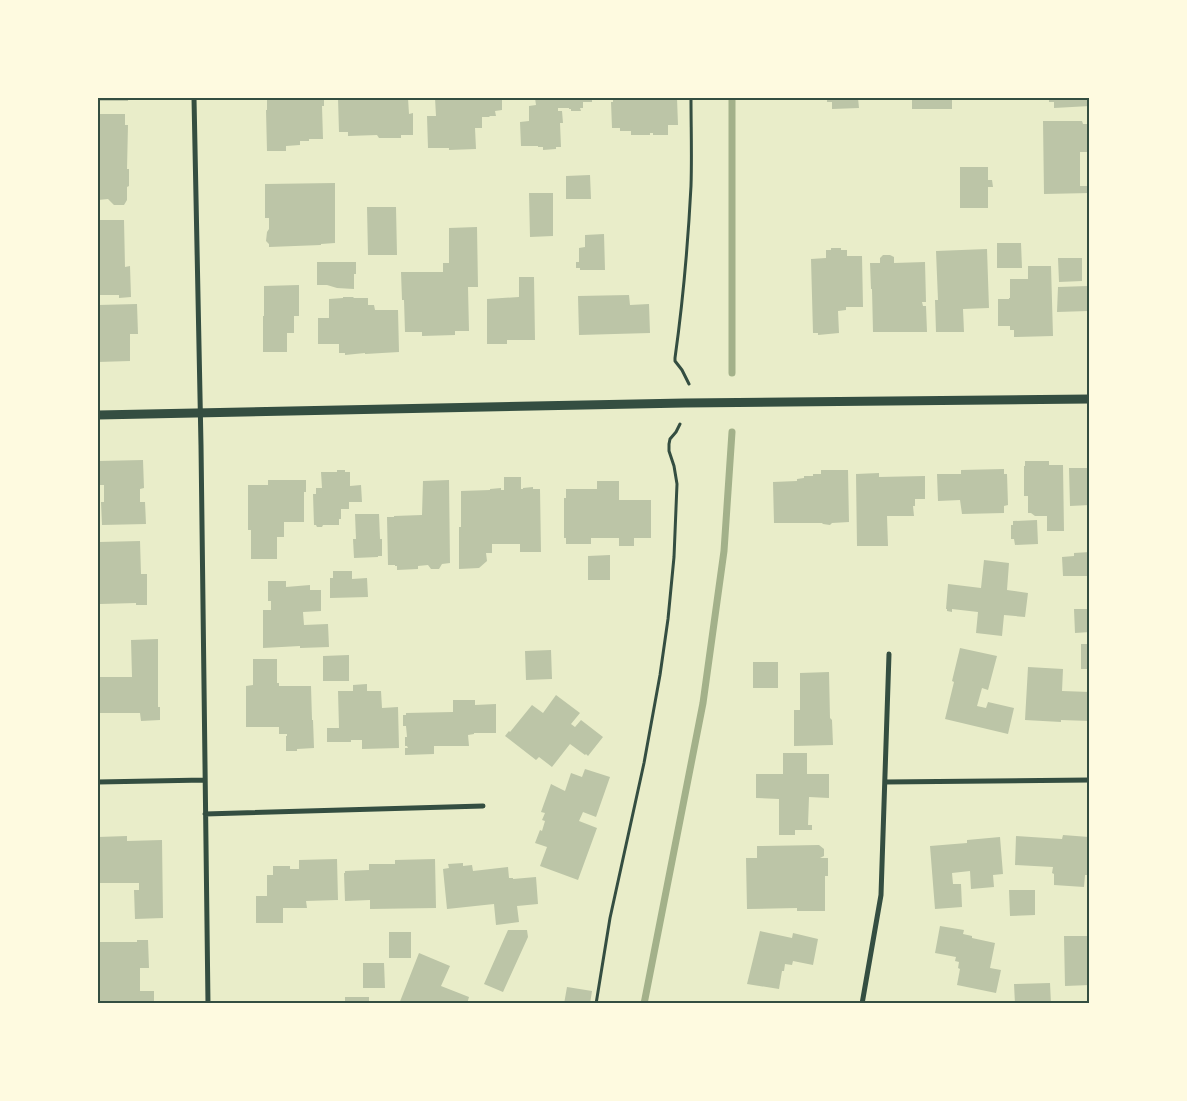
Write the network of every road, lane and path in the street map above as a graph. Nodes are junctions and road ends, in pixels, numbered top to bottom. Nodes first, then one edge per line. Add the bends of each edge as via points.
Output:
1 (194, 98) edge
2 (691, 98) edge
3 (689, 384) dead end
4 (1090, 399) edge
5 (200, 413) junction
6 (98, 415) edge
7 (680, 424) dead end
8 (889, 654) dead end
9 (205, 780) junction
10 (1090, 780) edge
11 (98, 782) edge
12 (885, 782) junction
13 (483, 806) dead end
14 (205, 814) junction
15 (208, 1004) edge
16 (596, 1004) edge
17 (862, 1004) edge

1 - 5 street
2 - 3 path via 691,184 675,358
4 - 5 street
5 - 6 street
5 - 9 street
7 - 16 path via 669,444 676,484 674,557 662,665 610,918
8 - 12 street
9 - 11 street
9 - 14 street
10 - 12 street
12 - 17 street via 881,895
13 - 14 street
14 - 15 street

